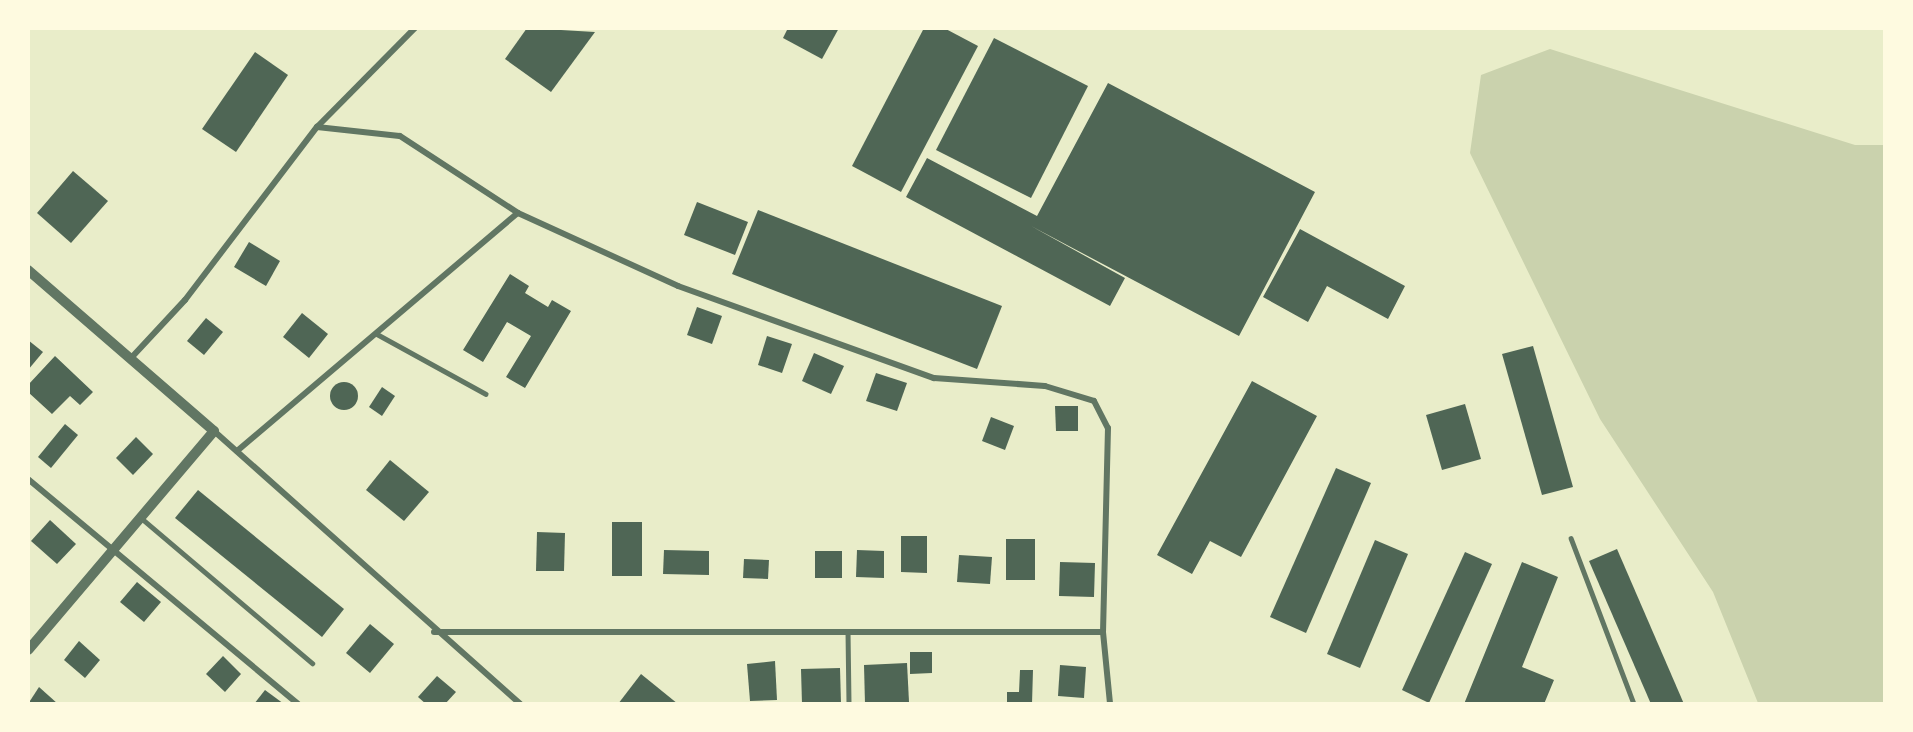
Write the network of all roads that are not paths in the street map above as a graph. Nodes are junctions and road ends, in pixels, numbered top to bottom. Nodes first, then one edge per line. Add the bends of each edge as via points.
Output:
1 (415, 28) edge
2 (316, 127) junction
3 (518, 213) junction
4 (28, 270) edge
5 (377, 334) junction
6 (132, 357) junction
7 (486, 394) dead end
8 (214, 431) junction
9 (237, 451) junction
10 (28, 479) edge
11 (140, 517) junction
12 (1571, 538) dead end
13 (112, 550) junction
14 (848, 629) junction
15 (434, 633) junction
16 (1103, 633) junction
17 (28, 650) edge
18 (312, 663) dead end
19 (298, 704) edge
20 (520, 704) edge
21 (849, 704) edge
22 (1110, 704) edge
23 (1634, 704) edge

1 - 2 street
2 - 3 street via 400,136
2 - 6 street via 185,300
3 - 5 street
3 - 16 street via 678,286 934,378 1045,386 1094,401 1108,428
4 - 6 street
5 - 7 lane
5 - 9 street
6 - 8 street
8 - 9 street
8 - 11 street
9 - 15 street
10 - 13 street
11 - 13 street
11 - 18 lane
12 - 23 lane
13 - 17 street
13 - 19 street
14 - 15 street
14 - 16 street
14 - 21 lane
15 - 20 street
16 - 22 street

